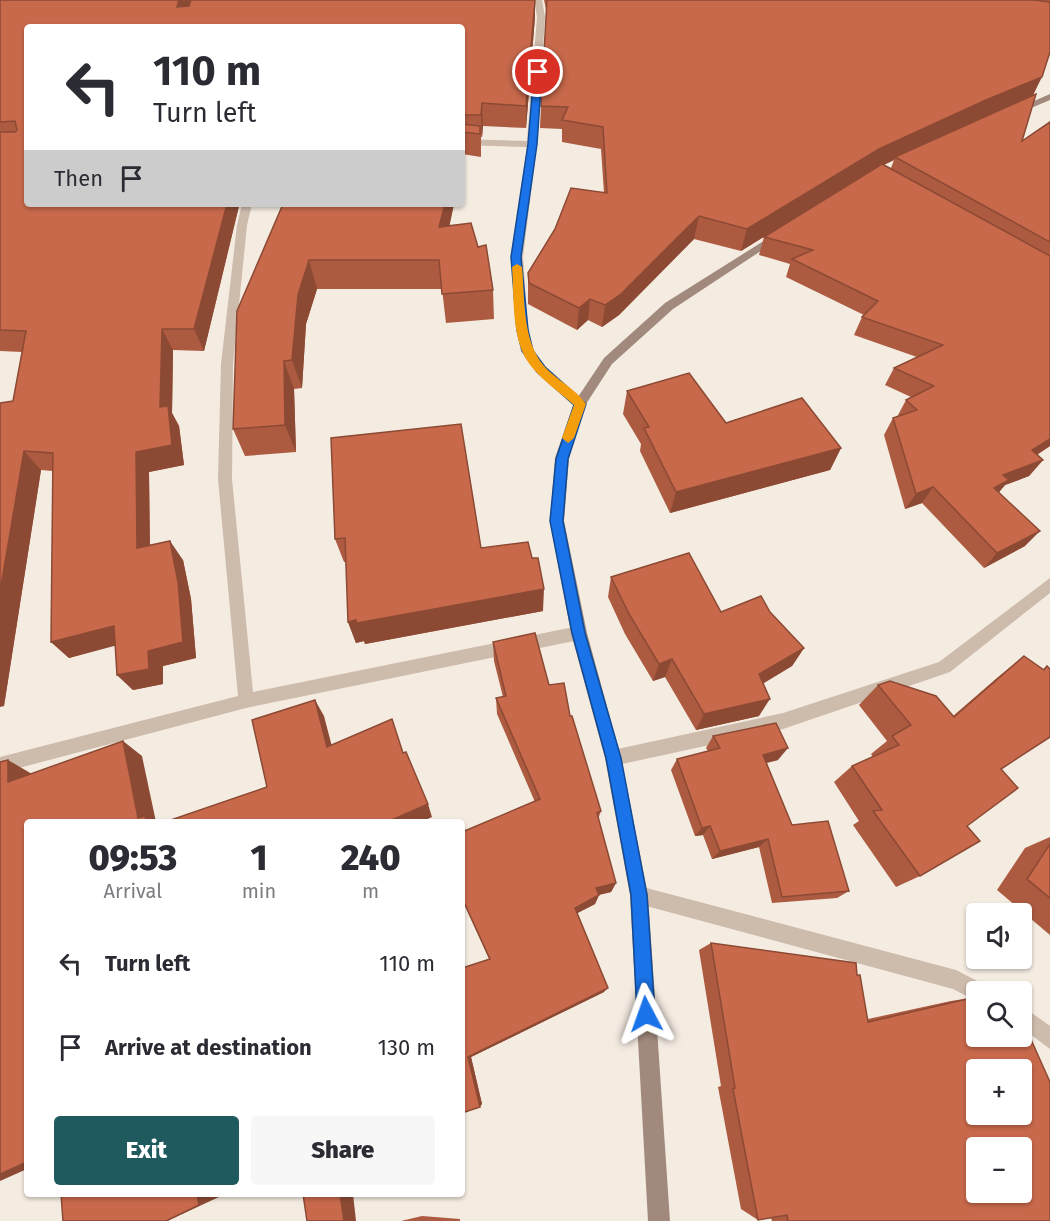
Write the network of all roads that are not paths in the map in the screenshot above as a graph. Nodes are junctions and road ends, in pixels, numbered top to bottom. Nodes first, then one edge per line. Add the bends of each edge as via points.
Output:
1 (538, 0) edge
2 (1050, 97) edge
3 (999, 118) edge
4 (465, 142) edge
5 (532, 144) junction
6 (246, 207) edge
7 (794, 224) edge
8 (580, 404) junction
9 (1050, 584) edge
10 (579, 633) junction
11 (246, 701) junction
12 (613, 758) junction
13 (0, 765) edge
14 (639, 895) junction
15 (966, 985) edge
16 (1032, 1024) edge
17 (1050, 1039) edge
18 (659, 1221) edge

1 - 5 street via 541,17
2 - 3 main road
4 - 5 street
5 - 8 street via 516,257 522,330 528,351 541,369
6 - 11 street via 227,364 225,479
7 - 8 main road via 669,306 608,361
8 - 10 main road via 562,459 557,521
9 - 12 street via 944,667 783,721
10 - 11 street
10 - 12 main road
11 - 13 street
12 - 14 main road
14 - 15 street
14 - 18 main road
16 - 17 street

